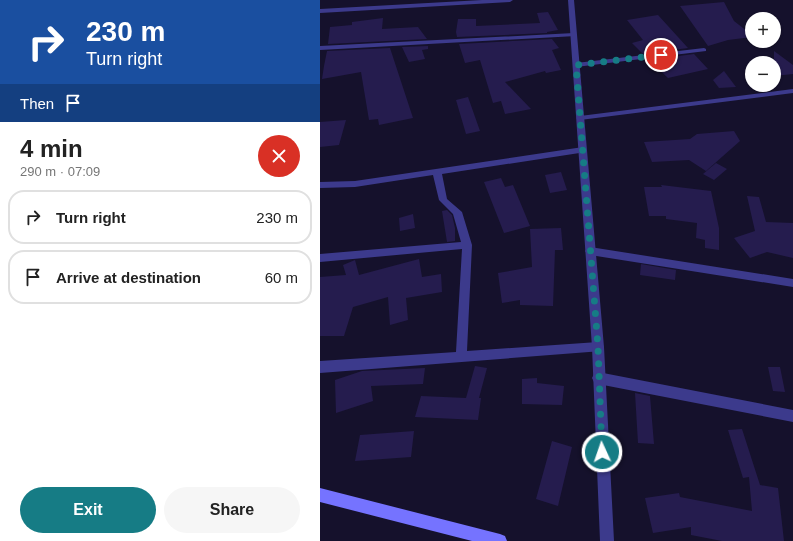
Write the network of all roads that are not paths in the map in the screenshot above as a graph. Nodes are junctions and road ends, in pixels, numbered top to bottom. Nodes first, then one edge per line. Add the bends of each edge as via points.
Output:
1 (510, 0) edge
2 (571, 0) edge
3 (320, 11) edge
4 (574, 34) junction
5 (320, 48) edge
6 (704, 50) dead end
7 (576, 65) junction
8 (793, 91) edge
9 (580, 118) junction
10 (583, 150) junction
11 (438, 172) junction
12 (320, 185) edge
13 (467, 245) junction
14 (590, 251) junction
15 (320, 258) edge
16 (793, 283) edge
17 (598, 347) junction
18 (461, 356) junction
19 (320, 367) edge
20 (598, 378) junction
21 (793, 416) edge
22 (320, 495) edge
23 (500, 541) edge
24 (607, 541) edge

1 - 3 street
2 - 4 street
4 - 5 street
4 - 7 street
6 - 7 street
7 - 9 street
8 - 9 street
9 - 10 street
10 - 11 street
10 - 14 street
11 - 12 street via 355,184
11 - 13 street via 443,200 456,212
13 - 15 street
13 - 18 street
14 - 16 street
14 - 17 street
17 - 18 street
17 - 20 street
18 - 19 street
20 - 21 street
20 - 24 street
22 - 23 main road

